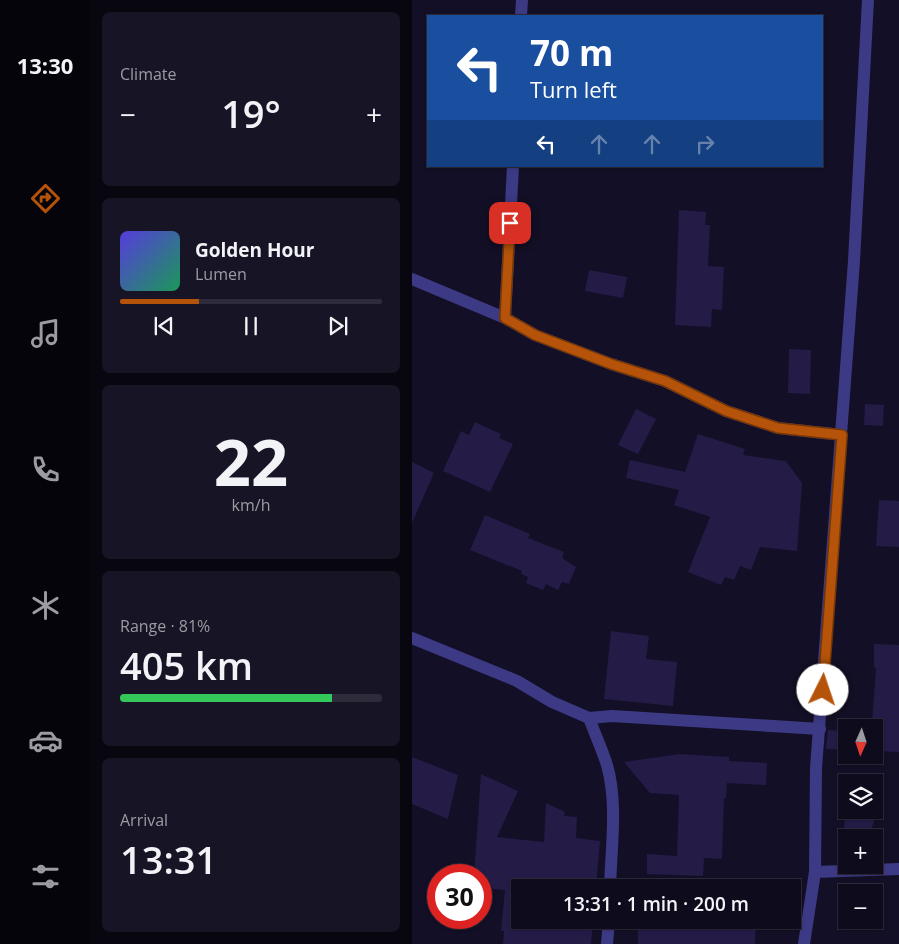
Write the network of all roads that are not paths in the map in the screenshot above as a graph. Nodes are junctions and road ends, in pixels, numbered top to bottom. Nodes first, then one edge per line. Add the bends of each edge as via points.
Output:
1 (522, 0) edge
2 (868, 0) edge
3 (521, 15) edge
4 (513, 167) edge
5 (412, 279) edge
6 (505, 318) junction
7 (842, 435) junction
8 (412, 638) edge
9 (589, 718) junction
10 (820, 729) junction
11 (898, 868) edge
12 (815, 872) junction
13 (610, 879) edge
14 (608, 929) edge
15 (607, 944) edge
16 (804, 944) edge

1 - 3 street
2 - 7 street
4 - 6 street
5 - 6 street
6 - 7 street via 535,335 665,381 726,411 778,428
7 - 10 street
8 - 9 street via 517,681 552,702
9 - 10 street via 612,716
9 - 13 street via 611,786
10 - 12 street via 816,768
11 - 12 street
12 - 16 street
14 - 15 street

